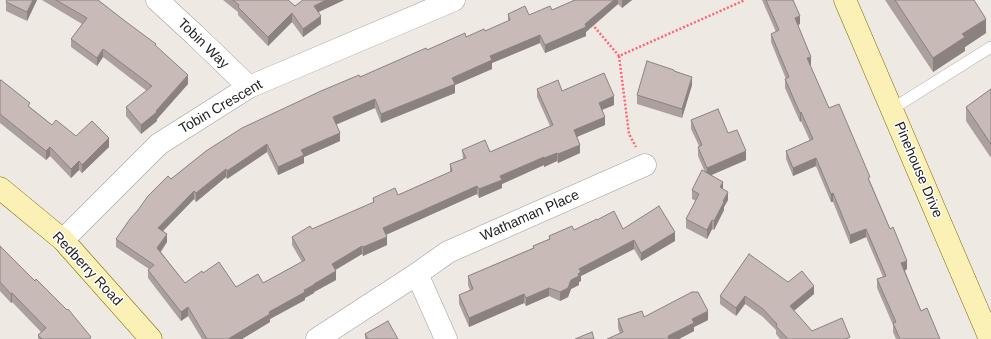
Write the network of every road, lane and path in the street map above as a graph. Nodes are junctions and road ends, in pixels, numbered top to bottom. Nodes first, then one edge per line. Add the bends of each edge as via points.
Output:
1 (156, 0) edge
2 (454, 0) edge
3 (745, 0) edge
4 (845, 0) edge
5 (591, 22) edge
6 (991, 47) edge
7 (618, 56) junction
8 (249, 87) junction
9 (892, 109) junction
10 (629, 134) dead end
11 (645, 165) dead end
12 (0, 188) edge
13 (62, 240) junction
14 (418, 274) junction
15 (151, 339) edge
16 (318, 339) edge
17 (446, 339) edge
18 (990, 339) edge

1 - 8 street, Tobin Way
2 - 8 street, Tobin Crescent
3 - 7 path
4 - 9 street, Pinehouse Drive
5 - 7 path
6 - 9 lane
7 - 10 path
8 - 13 street, Tobin Crescent via 159,144
9 - 18 street, Pinehouse Drive
11 - 14 street, Wathaman Place via 448,252
12 - 13 street, Redberry Road
13 - 15 street, Redberry Road
14 - 16 street, Wathaman Place
14 - 17 street

